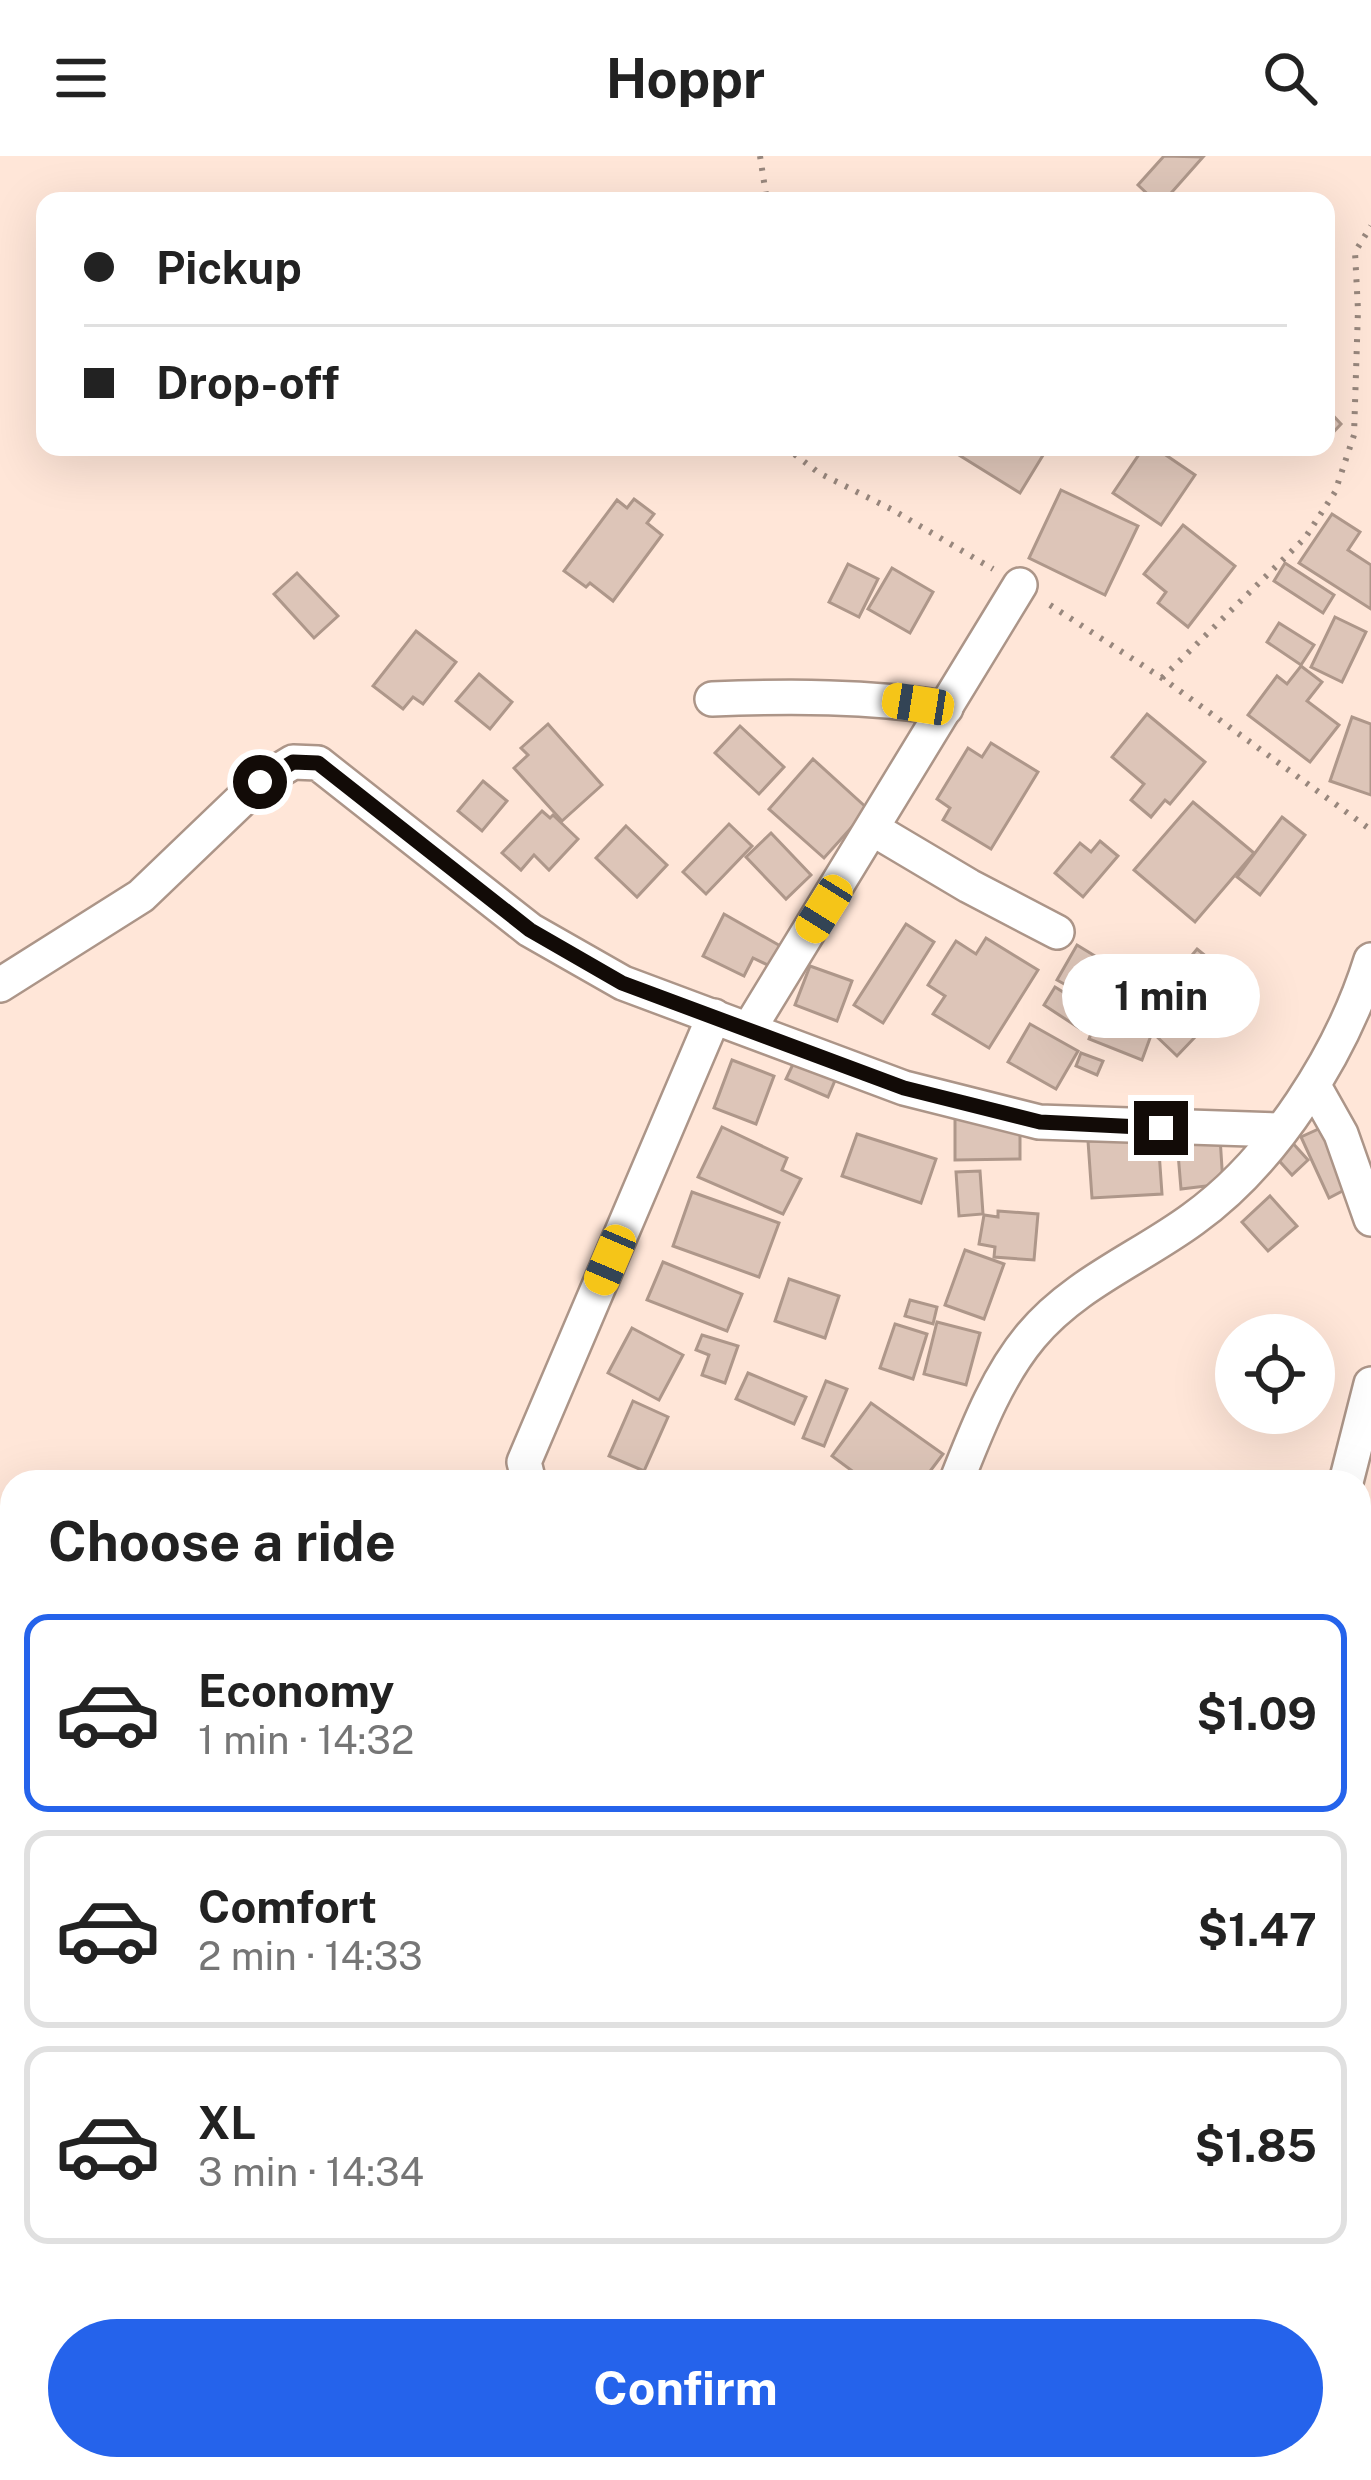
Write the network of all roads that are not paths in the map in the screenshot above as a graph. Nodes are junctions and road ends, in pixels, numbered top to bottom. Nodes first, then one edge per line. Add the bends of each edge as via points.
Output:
1 (1020, 586) road end
2 (712, 699) dead end
3 (946, 708) junction
4 (873, 829) junction
5 (1057, 932) dead end
6 (1371, 960) edge
7 (0, 985) edge
8 (714, 1016) junction
9 (749, 1029) junction
10 (1314, 1086) junction
11 (1279, 1130) junction
12 (1371, 1219) edge
13 (1371, 1384) edge
14 (526, 1470) edge
15 (961, 1470) edge
16 (1349, 1470) edge

1 - 3 street
2 - 3 street via 817,695
3 - 4 street
4 - 5 street
4 - 9 street
6 - 10 street
7 - 8 street via 141,896 260,782 305,762 340,777 530,930 622,983
8 - 9 street
8 - 14 street
9 - 11 street via 904,1088 1040,1122
10 - 11 street
10 - 12 street via 1342,1134
11 - 15 street via 1228,1191 1083,1288 1031,1336 986,1408
13 - 16 street

